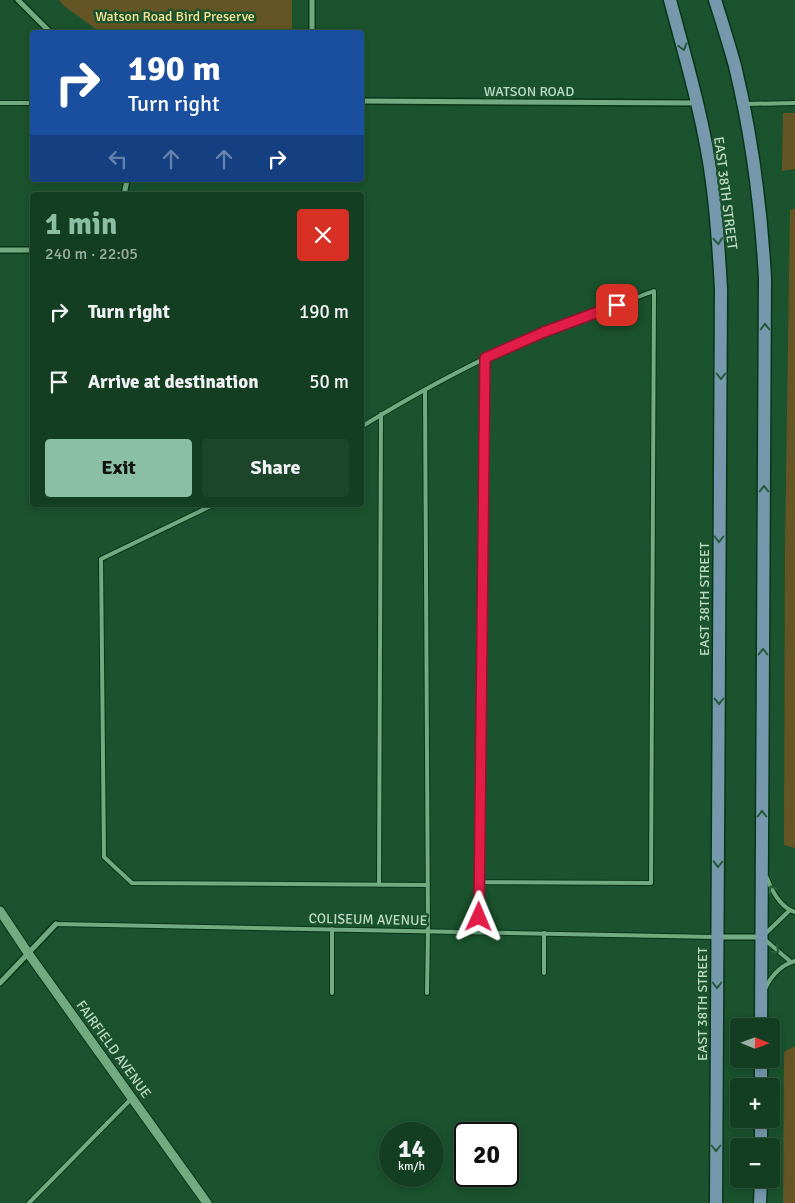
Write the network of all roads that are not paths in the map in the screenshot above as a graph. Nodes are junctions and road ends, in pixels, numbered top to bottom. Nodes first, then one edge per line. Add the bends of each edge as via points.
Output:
1 (18, 0) edge
2 (312, 0) edge
3 (670, 0) edge
4 (715, 0) edge
5 (48, 30) edge
6 (312, 30) edge
7 (364, 101) edge
8 (0, 102) edge
9 (30, 103) edge
10 (697, 103) junction
11 (795, 103) edge
12 (743, 104) junction
13 (0, 250) edge
14 (30, 250) edge
15 (485, 358) junction
16 (425, 390) junction
17 (381, 414) junction
18 (364, 425) edge
19 (209, 507) edge
20 (762, 863) junction
21 (480, 882) junction
22 (379, 885) junction
23 (428, 885) junction
24 (0, 911) edge
25 (793, 911) edge
26 (56, 924) joint
27 (332, 929) junction
28 (428, 931) junction
29 (479, 932) junction
30 (544, 933) junction
31 (717, 937) junction
32 (762, 937) junction
33 (28, 953) junction
34 (793, 961) edge
35 (544, 973) dead end
36 (0, 983) edge
37 (332, 993) dead end
38 (427, 993) dead end
39 (761, 1006) junction
40 (761, 1018) edge
41 (132, 1098) junction
42 (760, 1188) edge
43 (29, 1203) edge
44 (207, 1203) edge
45 (716, 1203) edge
46 (760, 1203) edge

1 - 5 street
2 - 6 street
3 -> 10 main road, EAST 38TH STREET
4 - 12 main road
7 - 10 street, WATSON ROAD
8 - 9 lane
10 -> 31 main road, EAST 38TH STREET via 712,183 721,289
11 - 12 lane
20 -> 12 main road via 765,278 758,190
13 - 14 street
15 - 16 lane
15 - 21 lane
15 - 21 lane via 654,291 651,883
16 - 17 lane
16 - 23 lane
17 - 18 lane
17 - 22 lane
19 - 22 lane via 100,559 104,857 132,882
25 -> 20 lane via 775,894
20 - 32 main road
21 - 29 lane
22 - 23 lane
23 - 28 lane
24 - 33 street, FAIRFIELD AVENUE
25 - 32 lane
26 - 27 lane, COLISEUM AVENUE
26 - 33 street, COLISEUM AVENUE
27 - 28 lane, COLISEUM AVENUE
27 - 37 lane
28 - 29 lane, COLISEUM AVENUE
28 - 38 lane
29 - 30 lane, COLISEUM AVENUE
30 - 31 lane, COLISEUM AVENUE
30 - 35 lane
31 - 32 street, COLISEUM AVENUE
31 -> 45 main road, EAST 38TH STREET
32 -> 34 lane
32 - 39 main road
33 - 36 street, COLISEUM AVENUE
33 - 41 street, FAIRFIELD AVENUE
34 - 39 lane via 770,979
39 - 40 main road
41 - 43 lane
41 - 44 street, FAIRFIELD AVENUE
42 - 46 main road

